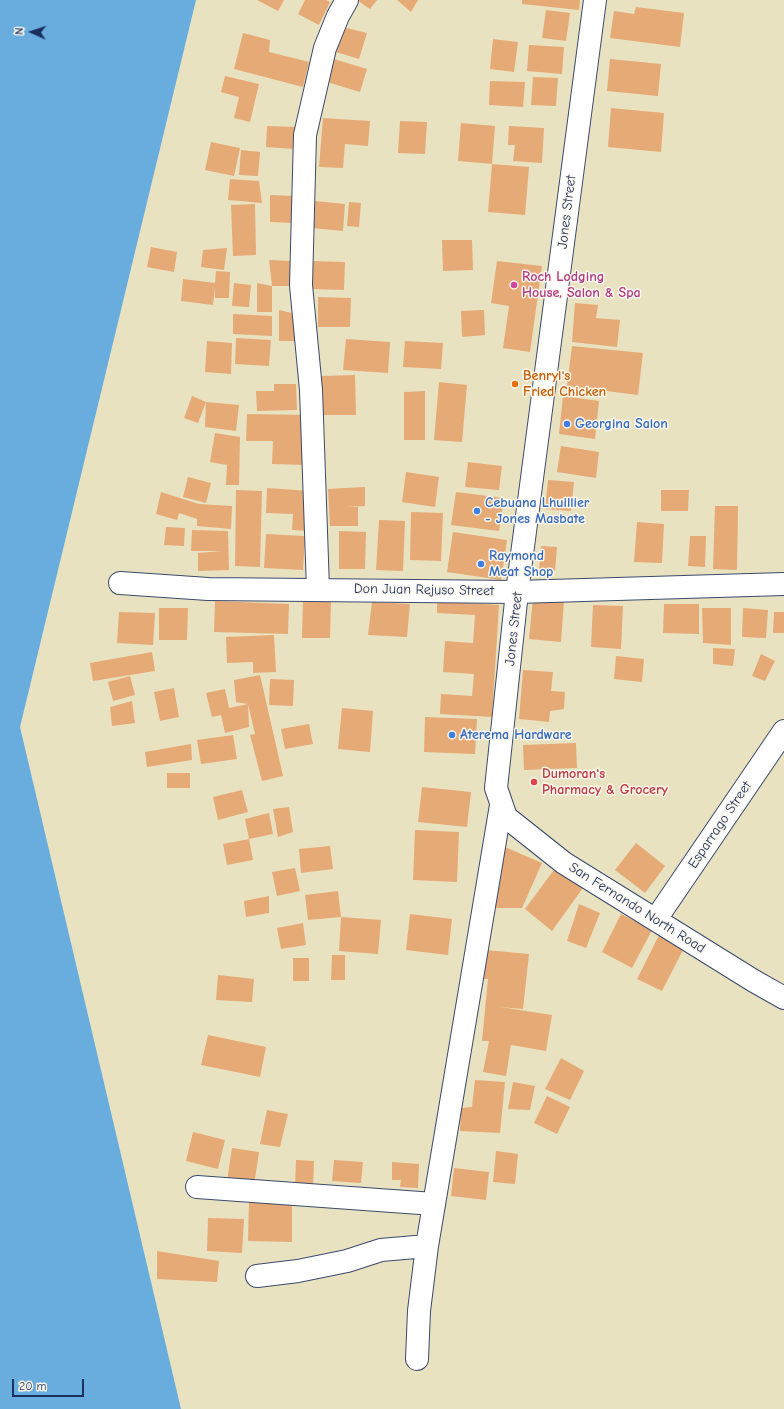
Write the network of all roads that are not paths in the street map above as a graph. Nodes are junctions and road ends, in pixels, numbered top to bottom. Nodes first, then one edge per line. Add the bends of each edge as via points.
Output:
1 (347, 0) edge
2 (595, 0) edge
3 (120, 583) dead end
4 (784, 584) edge
5 (318, 589) junction
6 (518, 592) junction
7 (784, 731) edge
8 (501, 805) junction
9 (656, 919) junction
10 (784, 998) edge
11 (197, 1187) dead end
12 (434, 1204) junction
13 (427, 1246) junction
14 (257, 1276) dead end
15 (417, 1359) dead end

1 - 5 street via 325,48 305,135 301,285 311,390
2 - 6 street, Jones Street
3 - 5 street, Don Juan Rejuso Street via 208,589
4 - 6 street, Don Juan Rejuso Street
5 - 6 street, Don Juan Rejuso Street
6 - 8 street, Jones Street via 496,788
7 - 9 street, Esparrago Street
8 - 9 street, San Fernando North Road via 506,817 564,862
8 - 12 street
9 - 10 street, San Fernando North Road
11 - 12 street
12 - 13 street
13 - 14 street via 381,1250 347,1261
13 - 15 street

